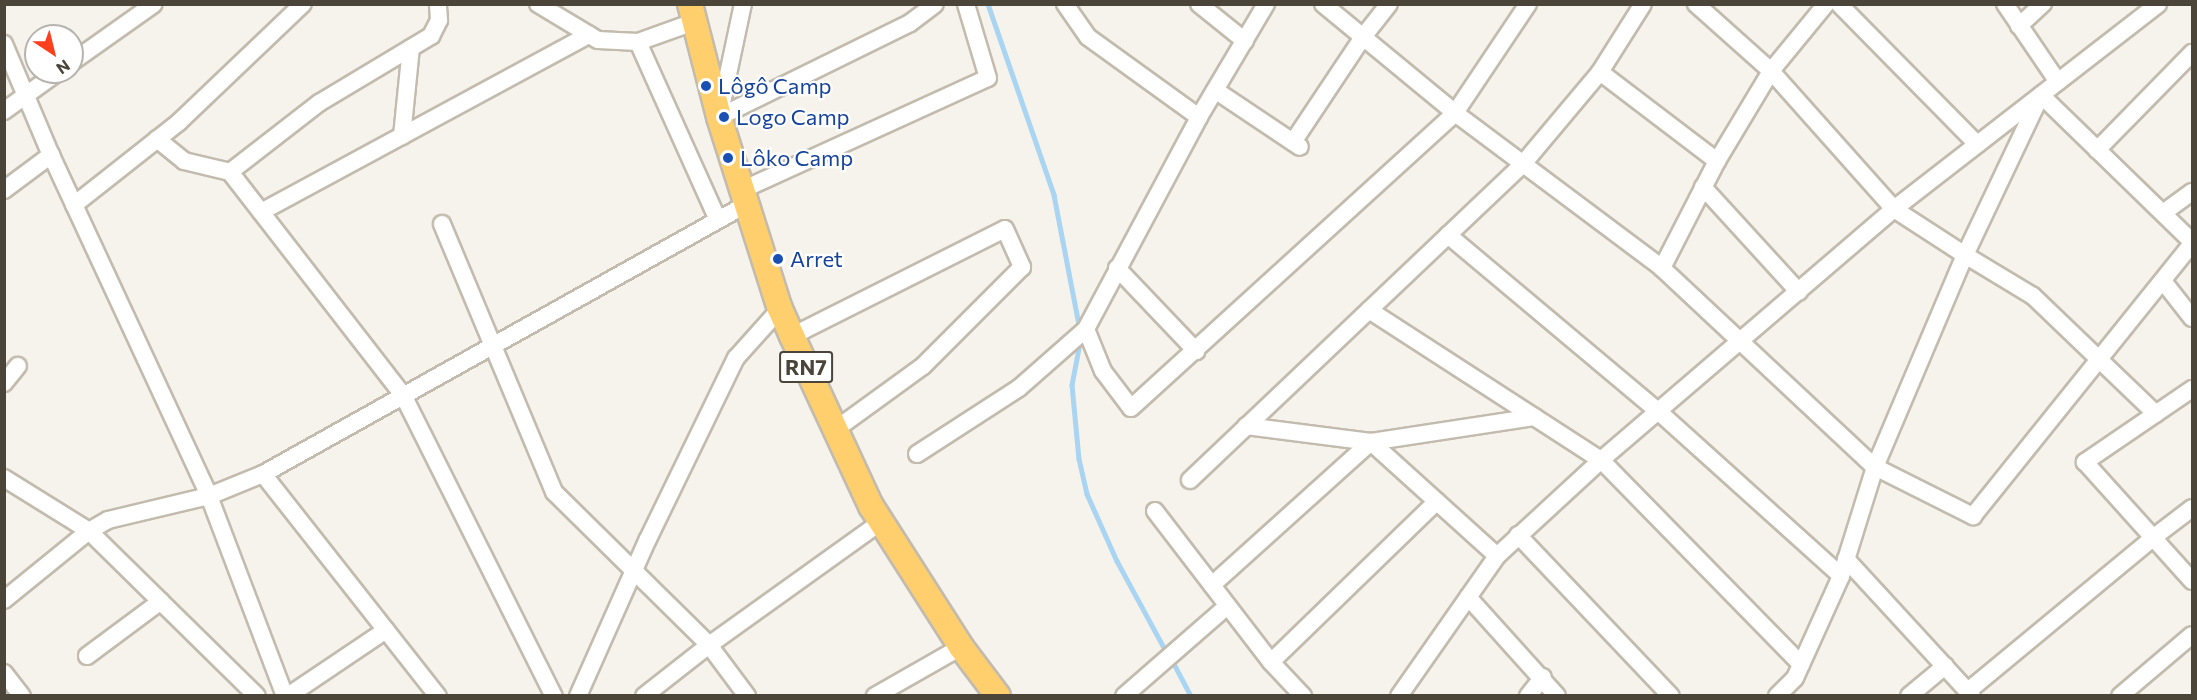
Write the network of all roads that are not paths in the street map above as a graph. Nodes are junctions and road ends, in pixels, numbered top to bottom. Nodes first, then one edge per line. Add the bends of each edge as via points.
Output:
1 (154, 4) edge
2 (303, 4) edge
3 (438, 4) edge
4 (538, 4) edge
5 (743, 4) edge
6 (935, 4) edge
7 (966, 4) edge
8 (1065, 4) edge
9 (1199, 4) edge
10 (1266, 4) edge
11 (1323, 4) edge
12 (1389, 4) edge
13 (1528, 4) edge
14 (1643, 4) edge
15 (1696, 4) edge
16 (1826, 4) edge
17 (1839, 4) edge
18 (2005, 4) edge
19 (2043, 4) edge
20 (2158, 4) edge
21 (692, 13) edge
22 (2019, 26) junction
23 (589, 35) junction
24 (1363, 37) junction
25 (1245, 41) junction
26 (638, 42) junction
27 (4, 44) edge
28 (411, 48) junction
29 (2193, 53) edge
30 (84, 54) edge
31 (1771, 70) junction
32 (1600, 72) junction
33 (2058, 82) junction
34 (41, 84) edge
35 (1215, 90) junction
36 (25, 95) junction
37 (2041, 95) junction
38 (4, 111) edge
39 (1455, 113) junction
40 (719, 117) junction
41 (1199, 117) junction
42 (402, 136) junction
43 (157, 139) junction
44 (1977, 144) junction
45 (2097, 150) junction
46 (51, 155) junction
47 (1717, 161) junction
48 (1522, 165) junction
49 (230, 172) junction
50 (1703, 187) junction
51 (4, 190) edge
52 (2193, 192) edge
53 (744, 197) junction
54 (75, 205) junction
55 (1894, 209) junction
56 (261, 212) junction
57 (2163, 213) junction
58 (718, 220) junction
59 (442, 224) dead end
60 (1448, 235) junction
61 (2193, 243) edge
62 (1965, 255) junction
63 (1117, 268) junction
64 (1662, 268) junction
65 (2163, 281) junction
66 (1799, 291) junction
67 (780, 309) junction
68 (1369, 310) junction
69 (2193, 318) edge
70 (1086, 329) junction
71 (792, 336) junction
72 (1741, 342) junction
73 (492, 346) junction
74 (1196, 351) junction
75 (2101, 358) junction
76 (18, 366) dead end
77 (4, 383) edge
78 (2193, 389) edge
79 (403, 395) junction
80 (1658, 411) junction
81 (2156, 414) junction
82 (1534, 417) junction
83 (1246, 426) junction
84 (835, 430) junction
85 (1371, 442) junction
86 (917, 454) dead end
87 (1600, 460) junction
88 (1875, 467) junction
89 (263, 474) junction
90 (4, 478) edge
91 (1190, 480) dead end
92 (209, 496) junction
93 (1437, 501) junction
94 (2193, 508) edge
95 (1155, 511) dead end
96 (881, 522) junction
97 (89, 531) junction
98 (1518, 536) junction
99 (2154, 537) junction
100 (1497, 556) junction
101 (1846, 559) junction
102 (634, 571) junction
103 (1840, 576) junction
104 (2193, 580) edge
105 (1212, 585) junction
106 (1468, 597) junction
107 (4, 600) edge
108 (161, 601) junction
109 (1227, 606) junction
110 (386, 630) junction
111 (2193, 635) edge
112 (709, 645) junction
113 (961, 646) junction
114 (87, 656) dead end
115 (1271, 662) junction
116 (1801, 664) junction
117 (1945, 666) junction
118 (4, 673) edge
119 (1543, 677) junction
120 (1970, 693) edge
121 (22, 696) edge
122 (257, 696) edge
123 (286, 696) edge
124 (438, 696) edge
125 (554, 696) edge
126 (578, 696) edge
127 (644, 696) edge
128 (747, 696) edge
129 (875, 696) edge
130 (998, 696) edge
131 (1124, 696) edge
132 (1303, 696) edge
133 (1400, 696) edge
134 (1528, 696) edge
135 (1557, 696) edge
136 (1671, 696) edge
137 (1777, 696) edge
138 (1910, 696) edge
139 (2120, 696) edge

1 - 30 street
2 - 43 street
3 - 28 street via 439,20 431,36
4 - 23 street
5 - 40 street
6 - 40 street via 910,23
7 - 53 street via 988,78
8 - 41 street via 1088,37
9 - 25 street
10 - 25 street
11 - 24 street
12 - 24 street
13 - 39 street
14 - 32 street
15 - 31 street
16 - 31 street
17 - 44 street
18 - 22 street
19 - 22 street
20 - 33 street
21 - 26 street
21 - 40 highway, RN7
22 - 33 street
23 - 26 street via 598,40
23 - 42 street
24 - 35 street via 1297,145
24 - 39 street
25 - 35 street
26 - 58 street
27 - 36 street
28 - 42 street
28 - 49 street via 319,103
29 - 45 street
31 - 47 street
31 - 55 street
32 - 47 street
32 - 48 street
33 - 37 street
34 - 36 street
35 - 41 street
36 - 38 street
36 - 46 street
37 - 44 street
37 - 45 street
37 - 62 street
39 - 48 street
39 - 74 street
40 - 53 highway, RN7
41 - 63 street
42 - 56 street
43 - 49 street via 184,161
43 - 54 street
44 - 55 street
45 - 57 street
46 - 51 street
46 - 54 street
47 - 50 street
48 - 60 street
48 - 64 street
49 - 56 street
50 - 64 street
50 - 66 street
52 - 57 street
53 - 58 street
53 - 67 highway, RN7
54 - 92 street
55 - 62 street
55 - 66 street
56 - 79 street
57 - 61 street
58 - 73 street
59 - 73 street
60 - 68 street
60 - 80 street
61 - 65 street
62 - 75 street via 2033,296
62 - 88 street
63 - 70 street
63 - 74 street
64 - 72 street
65 - 69 street
65 - 75 street
66 - 72 street
67 - 71 highway, RN7
67 - 102 street via 736,358
68 - 82 street
68 - 83 street
70 - 74 street via 1103,371 1131,408
70 - 86 street via 1018,387
71 - 84 highway, RN7
71 - 84 street via 1005,230 1022,267 923,366
72 - 80 street
72 - 88 street
73 - 79 street
73 - 102 street via 554,492
75 - 81 street
75 - 88 street via 1974,516
76 - 77 street
78 - 81 street
79 - 89 street
79 - 125 street
80 - 87 street
80 - 103 street
81 - 99 street via 2085,462
82 - 85 street
82 - 87 street
83 - 85 street
83 - 91 street
84 - 96 highway, RN7
85 - 93 street
85 - 105 street
87 - 98 street
87 - 116 street
88 - 101 street
89 - 92 street
89 - 110 street
90 - 97 street
92 - 97 street via 108,520
92 - 123 street
93 - 100 street
93 - 115 street
94 - 99 street
95 - 105 street
96 - 112 street
96 - 113 highway, RN7
97 - 107 street
97 - 108 street
98 - 100 street
98 - 136 street
99 - 104 street
99 - 120 street
100 - 106 street
101 - 103 street
101 - 117 street
102 - 112 street
102 - 126 street
103 - 116 street
105 - 109 street
106 - 119 street
106 - 133 street
108 - 114 street
108 - 122 street
109 - 115 street
109 - 131 street
110 - 123 street
110 - 124 street
111 - 139 street
112 - 127 street
112 - 128 street
113 - 129 street
113 - 130 highway, RN7
115 - 132 street
116 - 137 street via 1795,678
117 - 120 street
117 - 138 street
118 - 121 street
119 - 134 street
119 - 135 street

